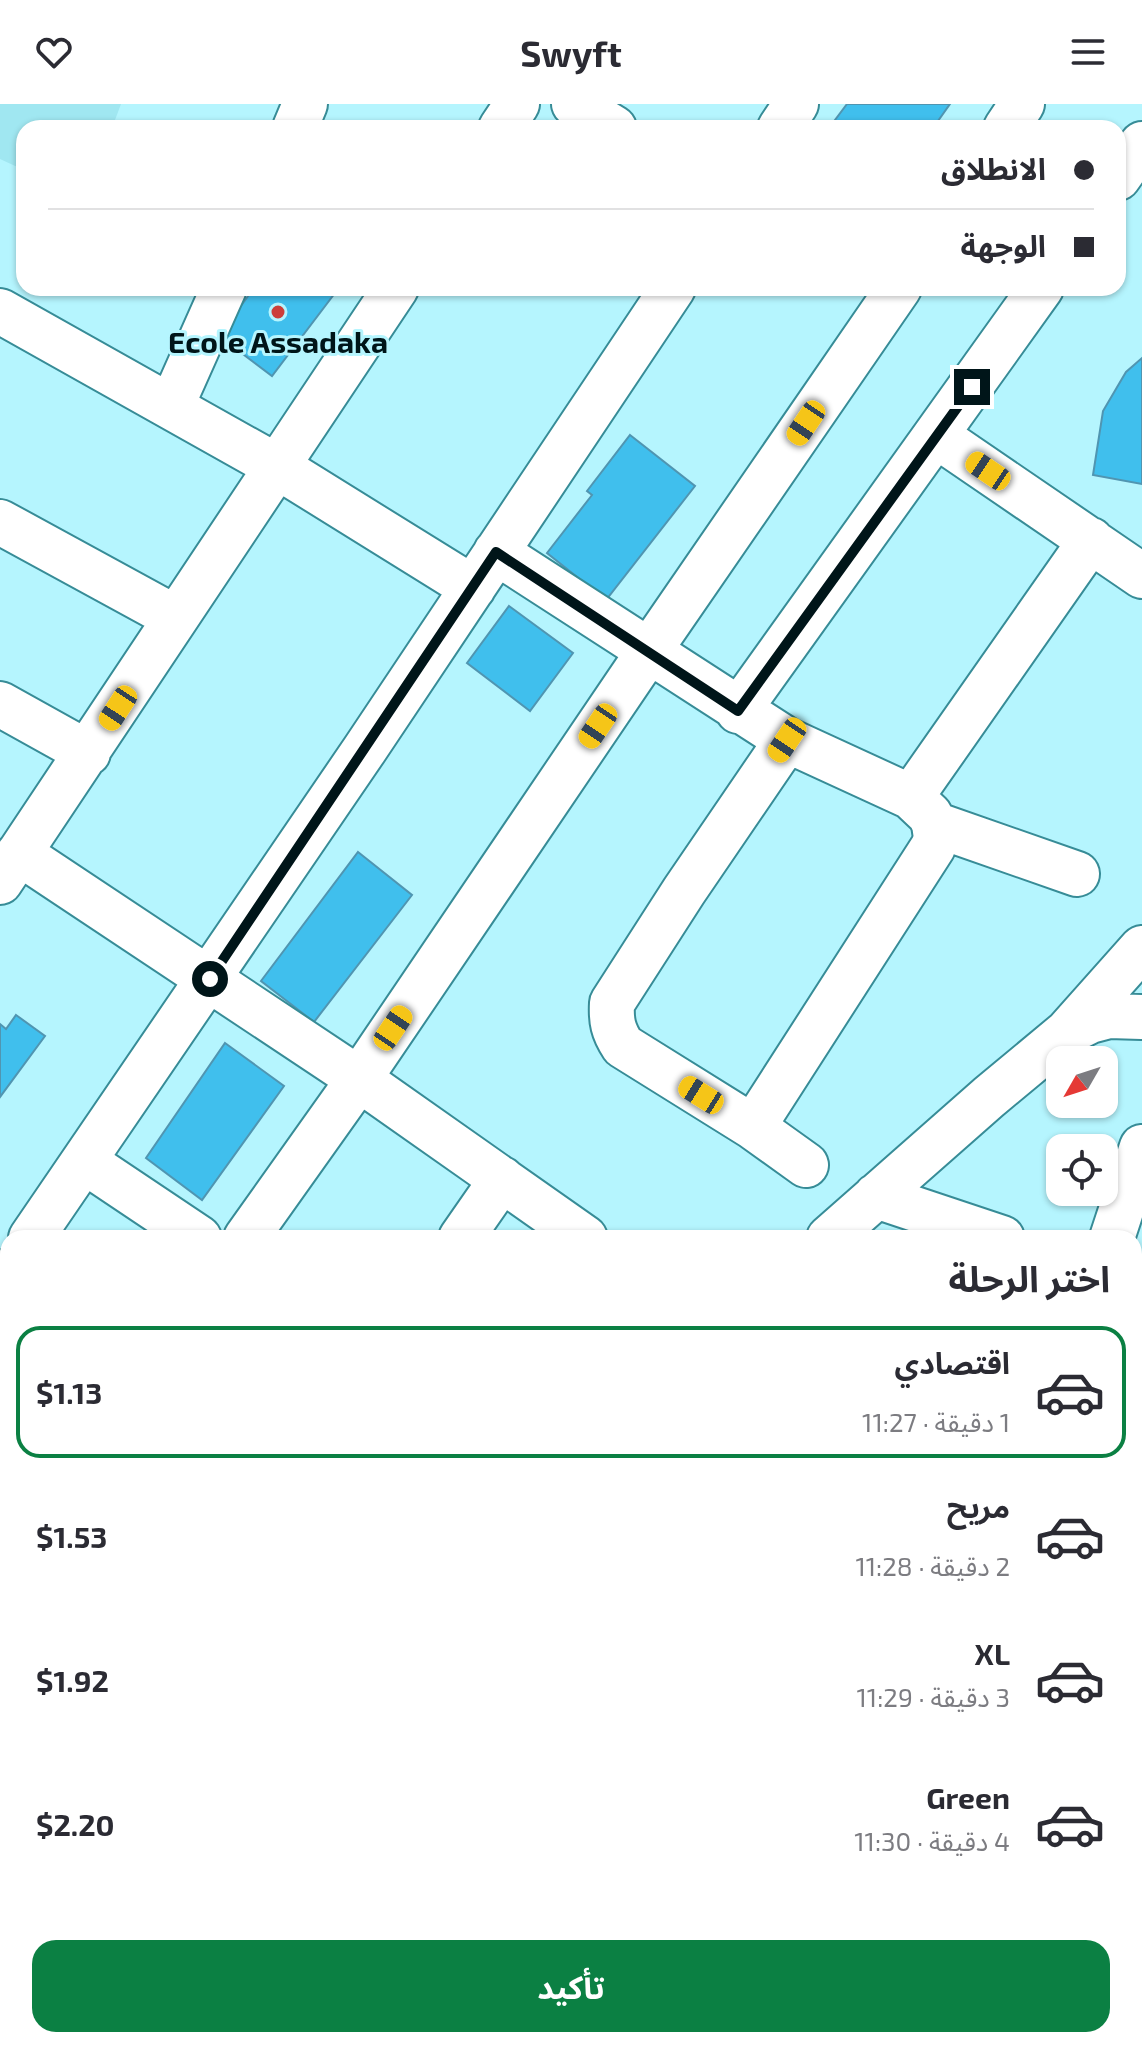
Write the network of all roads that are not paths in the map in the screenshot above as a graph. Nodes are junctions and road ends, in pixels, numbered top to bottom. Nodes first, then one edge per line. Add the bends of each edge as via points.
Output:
1 (574, 104) edge
2 (601, 120) edge
3 (1142, 144) edge
4 (1126, 167) edge
5 (220, 296) edge
6 (391, 296) edge
7 (668, 296) edge
8 (888, 296) edge
9 (1035, 296) edge
10 (0, 311) edge
11 (171, 407) junction
12 (937, 436) junction
13 (278, 467) junction
14 (0, 522) edge
15 (1091, 540) junction
16 (484, 570) junction
17 (1142, 576) edge
18 (176, 618) junction
19 (649, 651) junction
20 (0, 704) edge
21 (738, 711) junction
22 (787, 740) junction
23 (88, 753) junction
24 (922, 810) junction
25 (9, 868) edge
26 (1077, 874) dead end
27 (1142, 948) edge
28 (210, 979) junction
29 (1142, 1017) edge
30 (1066, 1033) junction
31 (359, 1079) junction
32 (753, 1127) junction
33 (1142, 1147) edge
34 (84, 1161) junction
35 (806, 1165) dead end
36 (502, 1179) junction
37 (876, 1196) junction
38 (37, 1230) edge
39 (187, 1230) edge
40 (252, 1230) edge
41 (467, 1230) edge
42 (574, 1230) edge
43 (838, 1230) edge
44 (978, 1230) edge
45 (1115, 1230) edge

1 - 2 street
3 - 4 street
5 - 11 street
6 - 13 street
7 - 16 street
8 - 19 street
9 - 12 street
10 - 11 street
11 - 13 street
12 - 15 street
12 - 21 street
13 - 16 street
13 - 18 street
14 - 18 street
15 - 17 street
15 - 24 street
16 - 19 street
16 - 28 street
18 - 23 street
19 - 21 street
19 - 31 street
20 - 23 street
21 - 22 street
22 - 24 street
22 - 32 street via 612,1003 611,1021 623,1046
23 - 25 street
24 - 26 street
24 - 32 street via 936,838 933,847
25 - 28 street
27 - 30 street
28 - 31 street
28 - 34 street
29 - 30 street via 1109,1016
30 - 37 street
31 - 36 street
31 - 40 street
32 - 35 street
33 - 45 street
34 - 38 street
34 - 39 street
36 - 41 street
36 - 42 street
37 - 43 street
37 - 44 street

